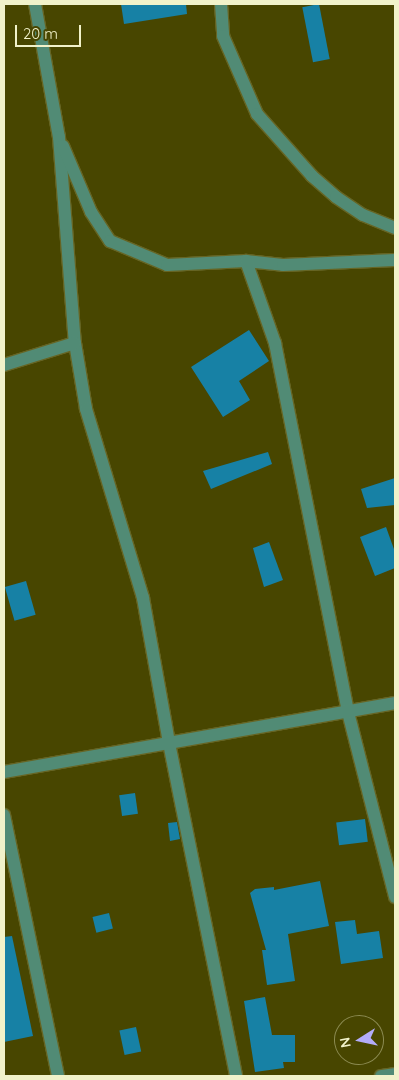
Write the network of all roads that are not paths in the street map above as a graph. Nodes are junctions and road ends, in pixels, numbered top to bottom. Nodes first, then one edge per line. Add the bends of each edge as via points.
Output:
1 (34, 4) edge
2 (221, 4) edge
3 (59, 137) junction
4 (395, 228) edge
5 (395, 260) edge
6 (246, 261) junction
7 (75, 343) junction
8 (4, 365) edge
9 (395, 703) edge
10 (348, 712) junction
11 (169, 743) junction
12 (4, 772) edge
13 (4, 814) edge
14 (395, 897) edge
15 (395, 1074) edge
16 (58, 1076) edge
17 (236, 1076) edge
18 (381, 1076) edge

1 - 3 street
2 - 4 street via 223,36 257,114 312,176 336,197 363,215
3 - 6 street via 91,212 110,241 166,265
3 - 7 street
5 - 6 street via 283,266
6 - 10 street via 275,343
7 - 8 street
7 - 11 street via 86,409 144,598
9 - 10 street
10 - 11 street
10 - 14 street
11 - 12 street
11 - 17 street
13 - 16 street
15 - 18 street

